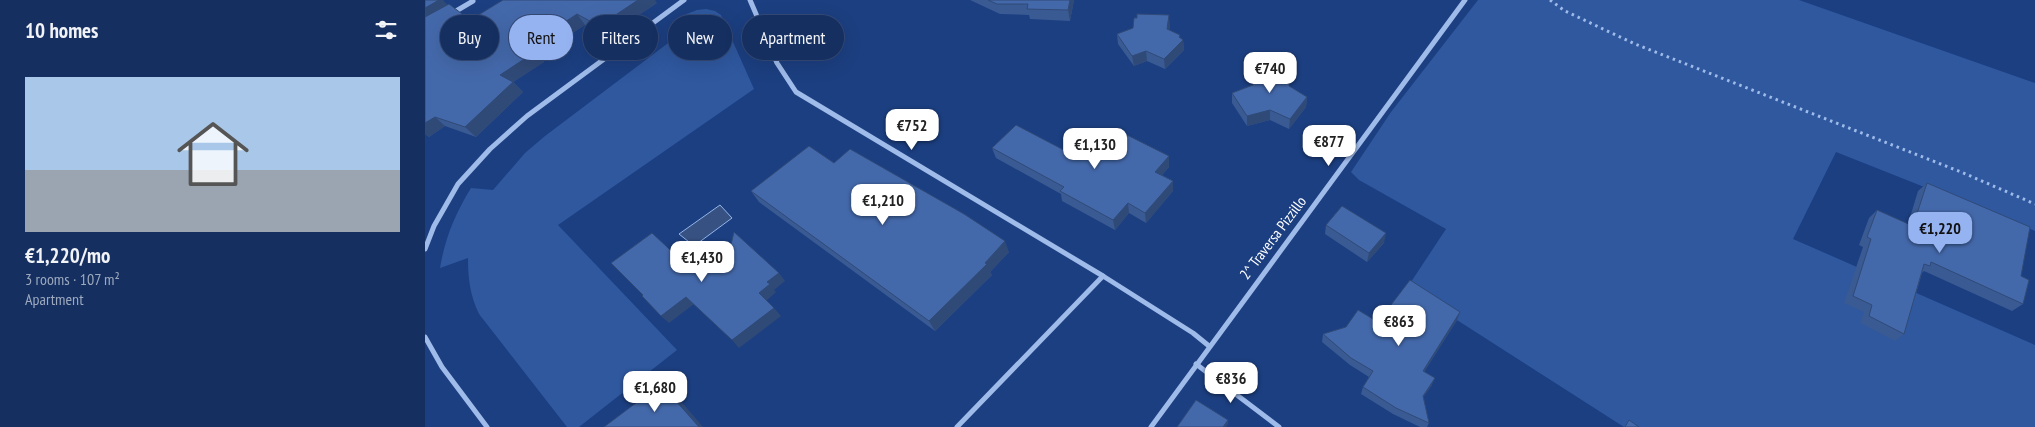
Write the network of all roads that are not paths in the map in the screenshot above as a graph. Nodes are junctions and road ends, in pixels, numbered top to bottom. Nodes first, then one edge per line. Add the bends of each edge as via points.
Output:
1 (684, 0) edge
2 (750, 0) edge
3 (1465, 0) edge
4 (473, 1) edge
5 (449, 15) edge
6 (425, 250) edge
7 (1103, 276) junction
8 (425, 337) edge
9 (1209, 346) junction
10 (1196, 364) junction
11 (487, 427) edge
12 (957, 427) edge
13 (1151, 427) edge
14 (1279, 427) edge

1 - 6 street via 527,116 490,149 458,184 434,226
2 - 7 street via 777,63 796,92
3 - 9 street, 2^ Traversa Pizzillo
4 - 5 street
7 - 9 street
7 - 12 street
8 - 11 street via 442,367
9 - 10 street, 2^ Traversa Pizzillo
10 - 13 street, 2^ Traversa Pizzillo
10 - 14 street

